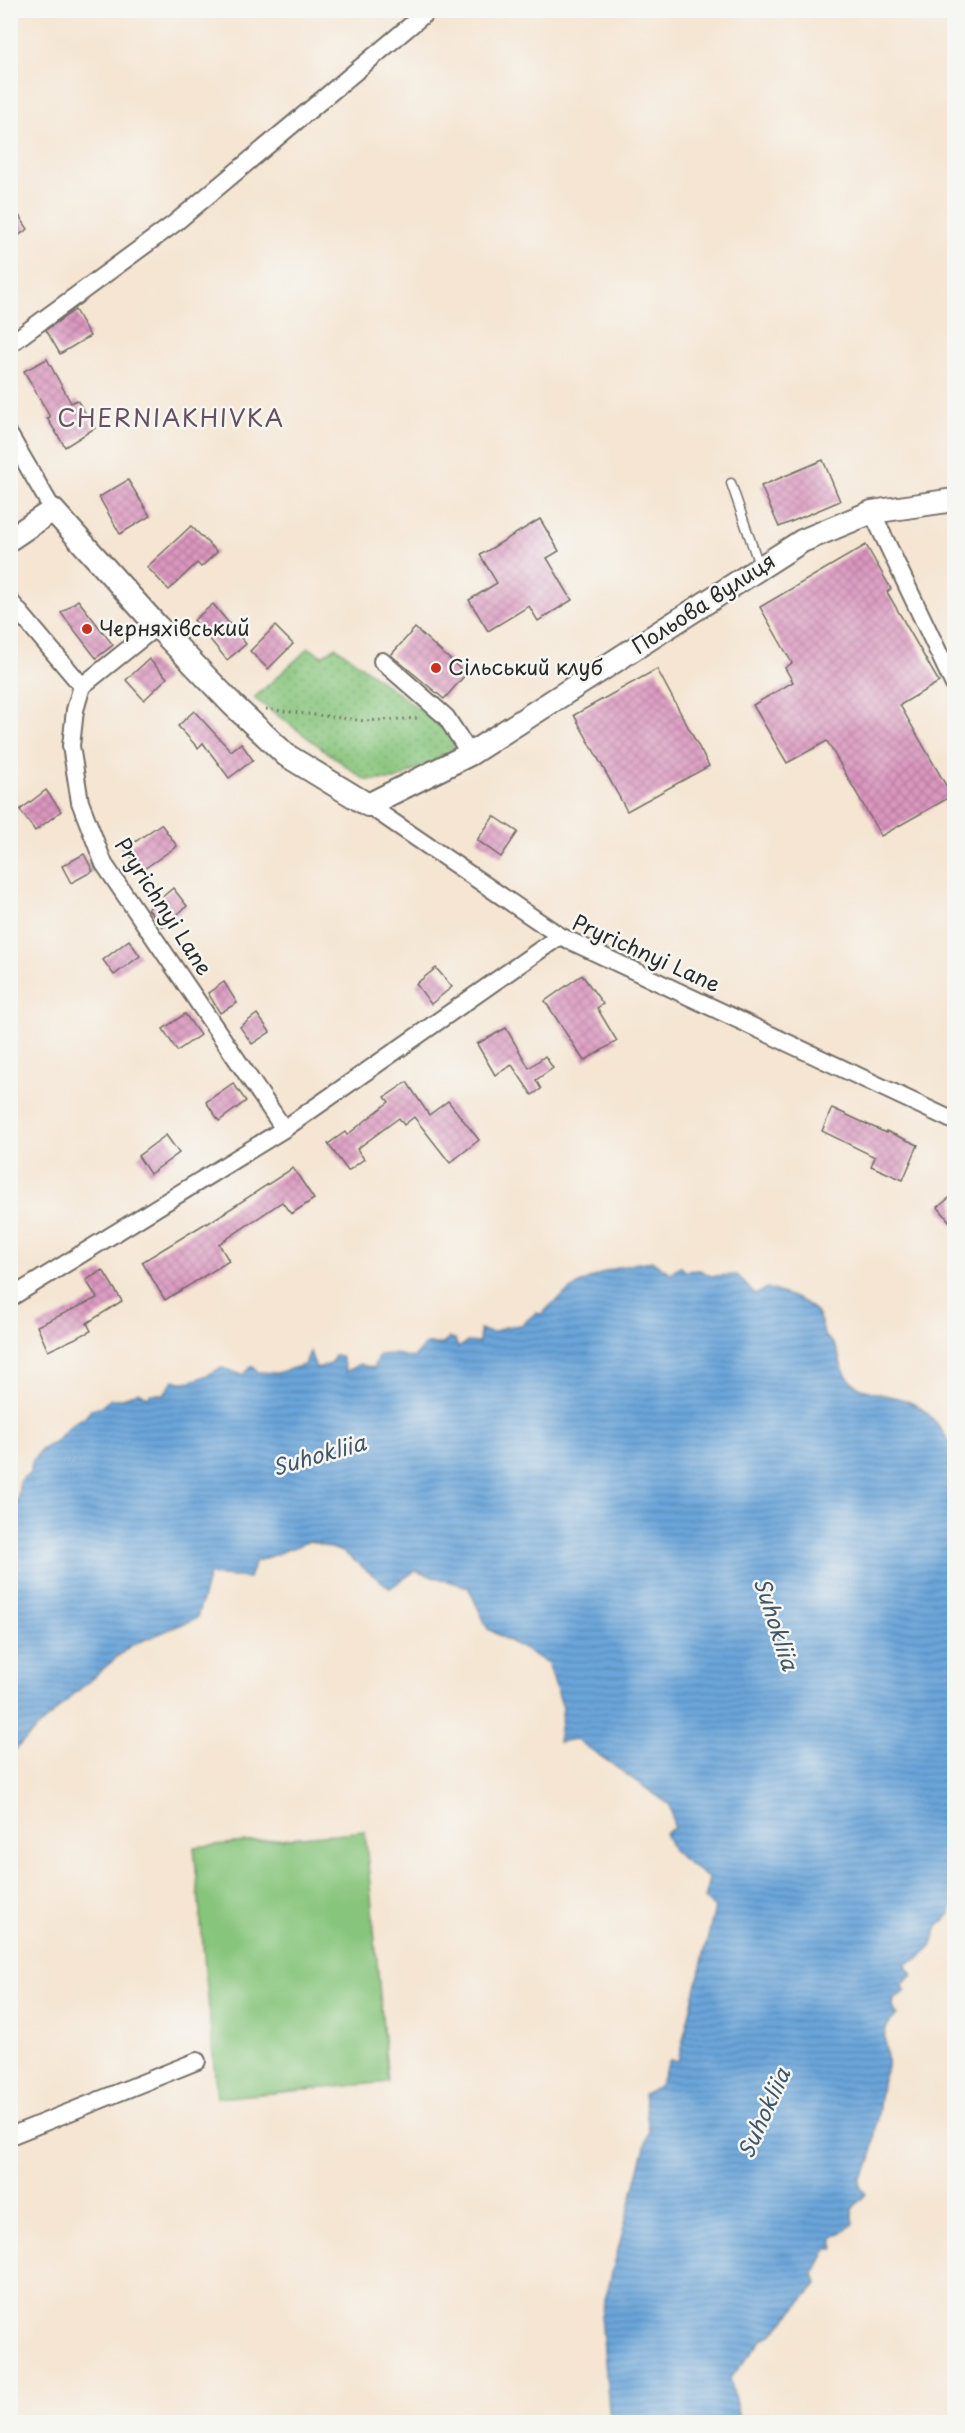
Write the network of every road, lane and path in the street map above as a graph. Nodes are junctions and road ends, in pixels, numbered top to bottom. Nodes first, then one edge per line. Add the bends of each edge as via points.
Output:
1 (429, 10) edge
2 (10, 344) edge
3 (10, 436) edge
4 (731, 483) dead end
5 (954, 500) edge
6 (53, 510) junction
7 (872, 512) junction
8 (10, 539) edge
9 (760, 568) junction
10 (10, 601) edge
11 (157, 626) junction
12 (382, 661) dead end
13 (954, 685) edge
14 (82, 686) junction
15 (265, 709) dead end
16 (446, 717) junction
17 (470, 754) junction
18 (368, 805) junction
19 (560, 936) junction
20 (954, 1120) edge
21 (284, 1130) junction
22 (10, 1298) edge
23 (197, 2061) dead end
24 (10, 2136) edge

1 - 2 street via 175,223
3 - 6 street
4 - 9 lane
5 - 7 street, Польова вулиця
6 - 8 street
6 - 11 street
7 - 9 street, Польова вулиця via 802,541
7 - 13 street
9 - 17 street, Польова вулиця
10 - 14 street
11 - 14 street
11 - 18 street via 286,755
12 - 16 street
14 - 21 street, Pryrichnyi Lane via 72,746 80,802 104,864
15 - 16 path via 366,721
16 - 17 street
17 - 18 street, Польова вулиця
18 - 19 street
19 - 20 street, Pryrichnyi Lane
19 - 21 street, Pryrichnyi Lane
21 - 22 street, Pryrichnyi Lane
23 - 24 street

